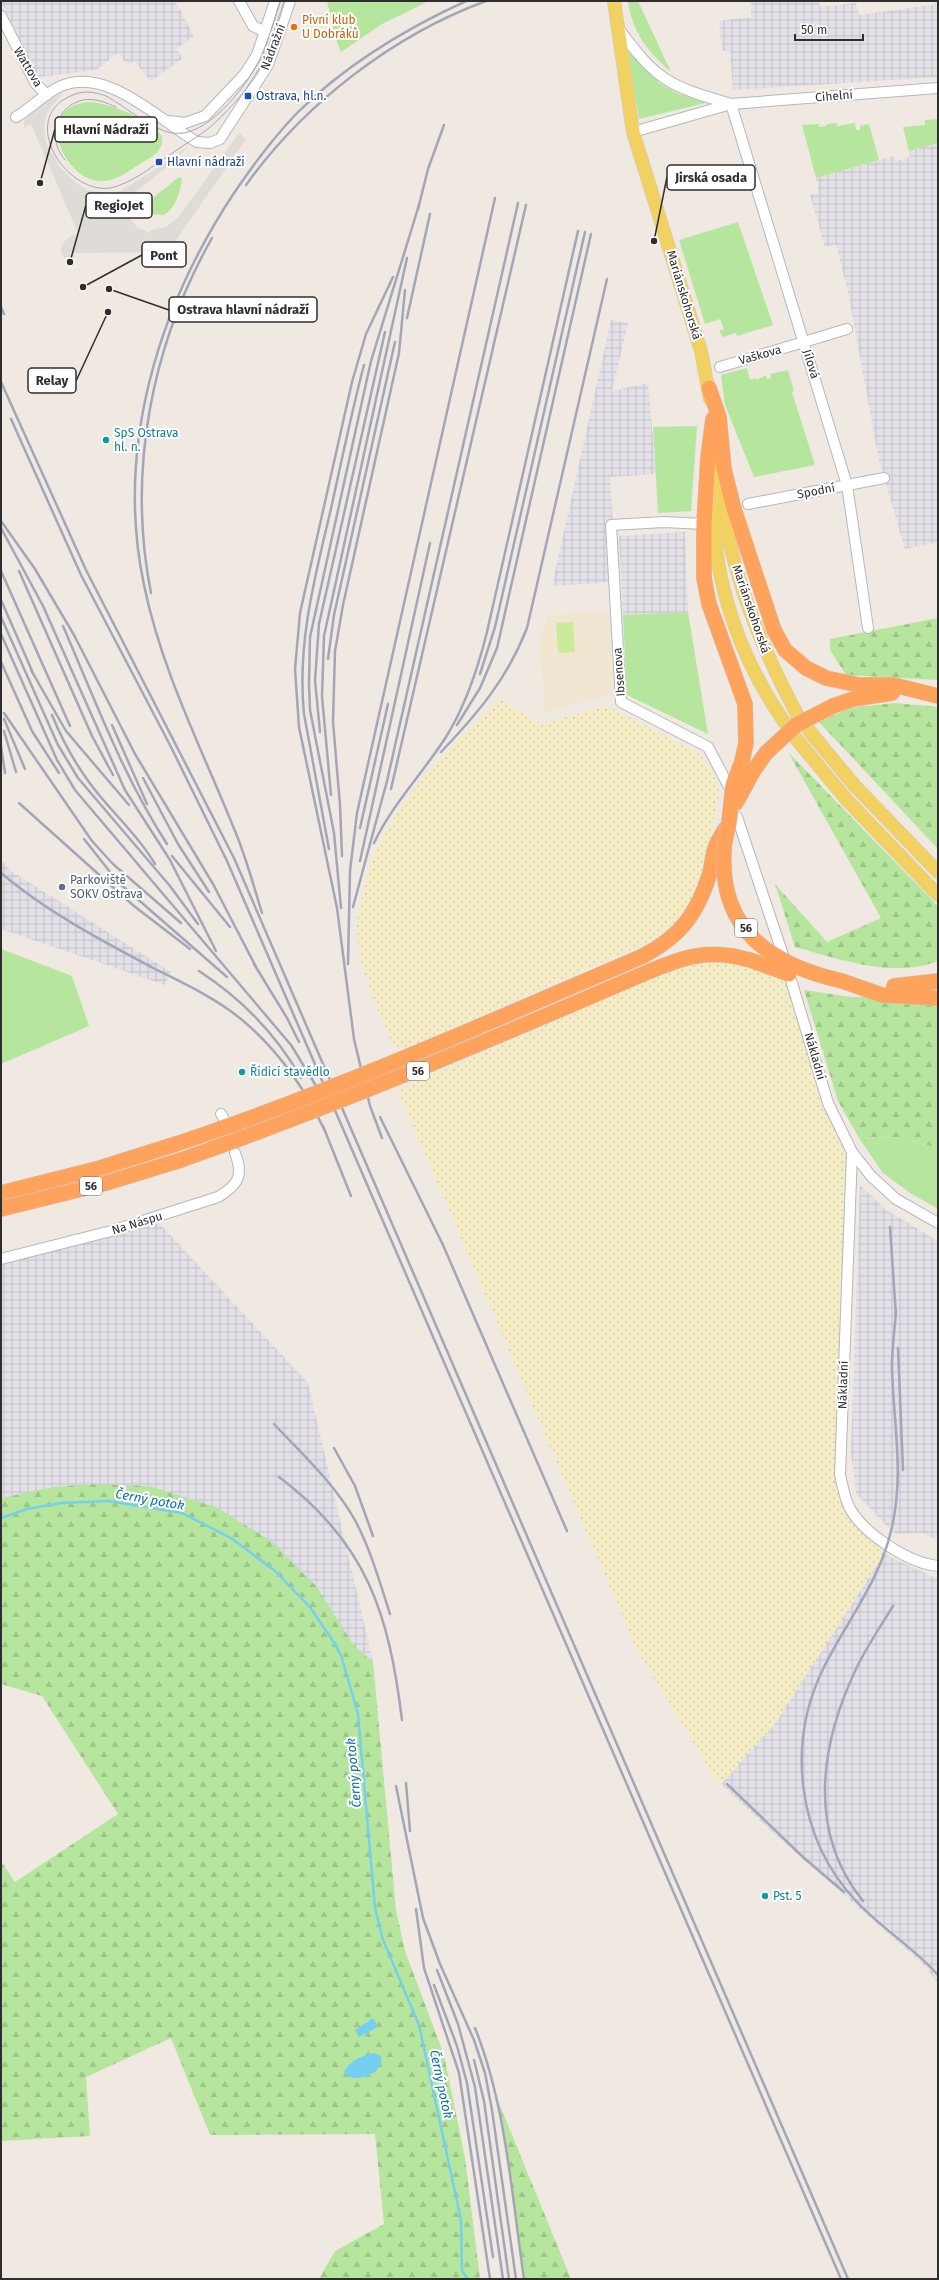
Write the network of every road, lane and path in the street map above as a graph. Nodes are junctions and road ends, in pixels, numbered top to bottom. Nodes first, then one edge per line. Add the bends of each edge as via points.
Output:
1 (239, 1) edge
2 (275, 1) edge
3 (290, 1) edge
4 (614, 1) edge
5 (1, 16) edge
6 (618, 28) junction
7 (265, 32) junction
8 (938, 88) edge
9 (47, 95) junction
10 (731, 104) junction
11 (16, 117) dead end
12 (165, 120) junction
13 (633, 132) junction
14 (847, 329) dead end
15 (804, 342) junction
16 (720, 367) dead end
17 (709, 388) junction
18 (713, 423) junction
19 (884, 478) dead end
20 (847, 485) junction
21 (748, 504) dead end
22 (704, 524) junction
23 (868, 628) dead end
24 (938, 689) edge
25 (911, 691) junction
26 (938, 696) edge
27 (797, 714) dead end
28 (785, 723) dead end
29 (806, 726) dead end
30 (793, 735) dead end
31 (748, 766) junction
32 (728, 785) dead end
33 (733, 819) junction
34 (938, 872) edge
35 (938, 895) edge
36 (783, 955) dead end
37 (791, 980) dead end
38 (842, 981) junction
39 (938, 981) edge
40 (938, 998) edge
41 (852, 1152) junction
42 (235, 1153) dead end
43 (1, 1193) edge
44 (1, 1209) edge
45 (938, 1223) edge
46 (1, 1259) edge
47 (938, 1566) edge

1 - 7 street via 253,26
2 - 7 street, Nádražní
3 - 12 street, Nádražní via 268,65 220,140 210,143 197,142
4 - 6 main road, Mariánskohorská
5 - 9 street, Wattova via 36,84
6 - 10 street, Cihelní via 660,77 682,89
6 - 13 main road, Mariánskohorská
7 - 12 street, Nádražní via 248,71 205,116 185,123
8 - 10 street, Cihelní
9 - 11 street, Nádražní
9 - 12 street, Nádražní via 67,83 88,80 120,92
10 - 13 street, Cihelní
10 - 15 street, Jílová
13 - 17 main road, Mariánskohorská via 689,310
14 - 15 street, Vaškova
15 - 16 street, Vaškova
15 - 20 street, Jílová
17 - 18 main road, Mariánskohorská
17 - 25 highway via 719,417 724,469 734,509 778,639 799,663 826,678 859,685 894,685
18 - 22 highway
18 - 27 main road, Mariánskohorská via 723,520 744,598 771,666
18 - 28 main road, Mariánskohorská via 714,514 720,570 727,602 754,674
19 - 20 street, Spodní
20 - 21 street, Spodní
20 - 23 street, Jílová
22 - 31 highway via 704,578 709,604 745,704
22 - 32 street, Ibsenova via 664,522 610,525 621,702 708,747
24 - 25 highway, 56
25 - 26 highway, 56
25 - 31 highway, 56, bridge via 853,699 833,706 796,725 766,754
29 - 34 main road via 855,786
30 - 35 main road via 818,768
31 - 33 highway, 56, bridge
33 - 36 street
33 - 38 highway, 56, bridge via 724,849 724,876 731,904 745,928 759,944 777,958 802,970
33 - 43 highway, 56, bridge via 714,849 710,872 692,914 679,933 643,956 417,1053 262,1115 100,1168
37 - 41 street, Nákladní via 828,1103
38 - 39 highway, 56 via 902,986
38 - 40 highway via 882,994
38 - 44 highway, 56, bridge via 798,978 766,965 733,956 712,953 691,956 307,1115 181,1160 106,1183
41 - 45 street, Nákladní via 896,1199
41 - 47 street, Nákladní via 840,1475 848,1503 870,1531 907,1556
42 - 46 street, Na Náspu via 240,1165 238,1178 233,1187 218,1198 111,1231

